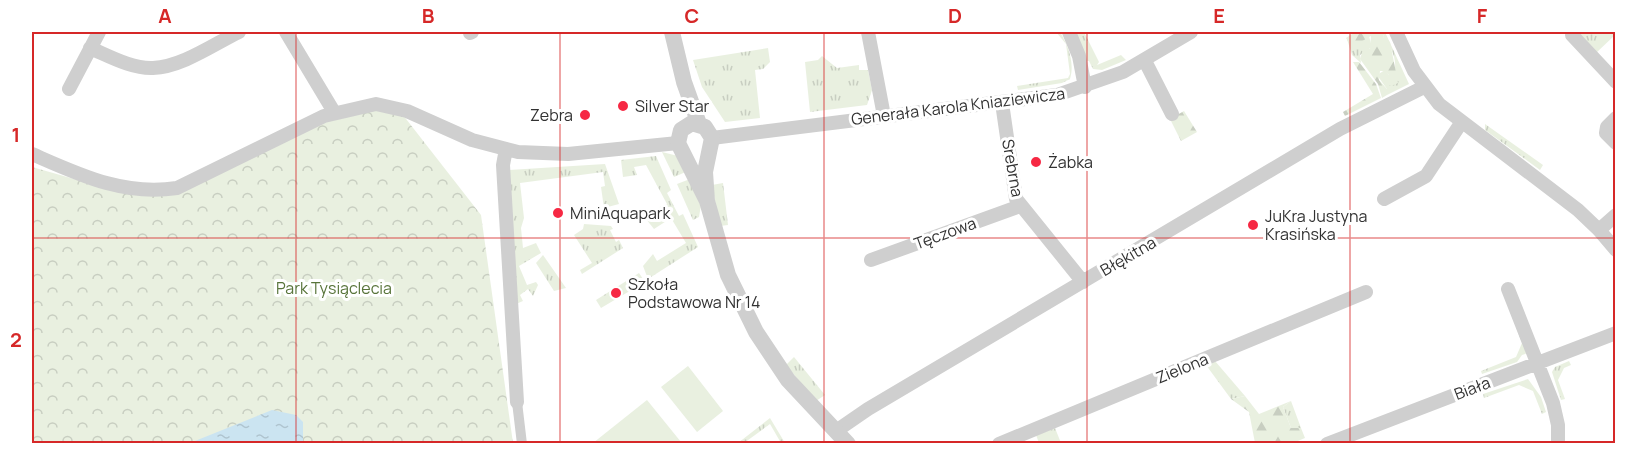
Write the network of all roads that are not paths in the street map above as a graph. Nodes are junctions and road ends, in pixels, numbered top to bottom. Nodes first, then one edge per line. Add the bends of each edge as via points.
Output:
1 (99, 32) edge
2 (239, 32) edge
3 (286, 32) edge
4 (672, 32) edge
5 (868, 32) edge
6 (1070, 32) edge
7 (1191, 32) edge
8 (1396, 32) edge
9 (1572, 35) dead end
10 (90, 48) junction
11 (1145, 61) junction
12 (684, 82) junction
13 (1616, 82) edge
14 (1085, 87) junction
15 (1424, 87) junction
16 (69, 89) dead end
17 (1002, 103) junction
18 (334, 112) junction
19 (1172, 114) dead end
20 (884, 116) junction
21 (1616, 118) edge
22 (1461, 123) junction
23 (699, 124) junction
24 (681, 142) junction
25 (1616, 143) edge
26 (710, 144) junction
27 (506, 150) junction
28 (32, 154) edge
29 (1384, 199) dead end
30 (707, 201) junction
31 (1020, 206) junction
32 (1616, 214) edge
33 (1599, 230) junction
34 (1616, 250) edge
35 (871, 261) dead end
36 (1083, 282) junction
37 (1508, 289) dead end
38 (1366, 292) dead end
39 (1616, 333) edge
40 (1535, 364) junction
41 (517, 402) joint
42 (836, 431) junction
43 (522, 444) edge
44 (848, 444) edge
45 (999, 444) edge
46 (1328, 444) edge
47 (1557, 444) edge

1 - 10 street
2 - 10 street via 176,63 153,68 122,62
3 - 18 street
4 - 12 street
5 - 20 street
6 - 14 street
7 - 11 street, Generała Karola Kniaziewicza
8 - 15 street
9 - 13 street
10 - 16 street
11 - 14 street, Generała Karola Kniaziewicza
11 - 19 street
12 - 23 street
12 - 24 street
14 - 17 street, Generała Karola Kniaziewicza
15 - 22 street
15 - 36 street, Błękitna via 1340,129
17 - 20 street, Generała Karola Kniaziewicza
17 - 31 street, Srebrna
18 - 27 street via 376,104 391,106
18 - 28 street via 177,188 152,191 93,181
20 - 26 street, Generała Karola Kniaziewicza
21 - 25 street via 1606,127 1606,133
22 - 29 street via 1426,176
22 - 33 street
23 - 24 street via 686,126
23 - 26 street via 710,132
24 - 26 street via 697,157
24 - 27 street via 562,155
24 - 30 street
26 - 30 street via 705,172
27 - 41 street via 503,165
30 - 42 street via 728,275 756,332 788,380
31 - 35 street, Tęczowa
31 - 36 street, Srebrna
32 - 33 street
33 - 34 street
36 - 42 street, Błękitna
37 - 40 street
38 - 45 street, Zielona
39 - 40 street, Biała
40 - 46 street, Biała
40 - 47 street via 1554,407
41 - 43 street
42 - 44 street

